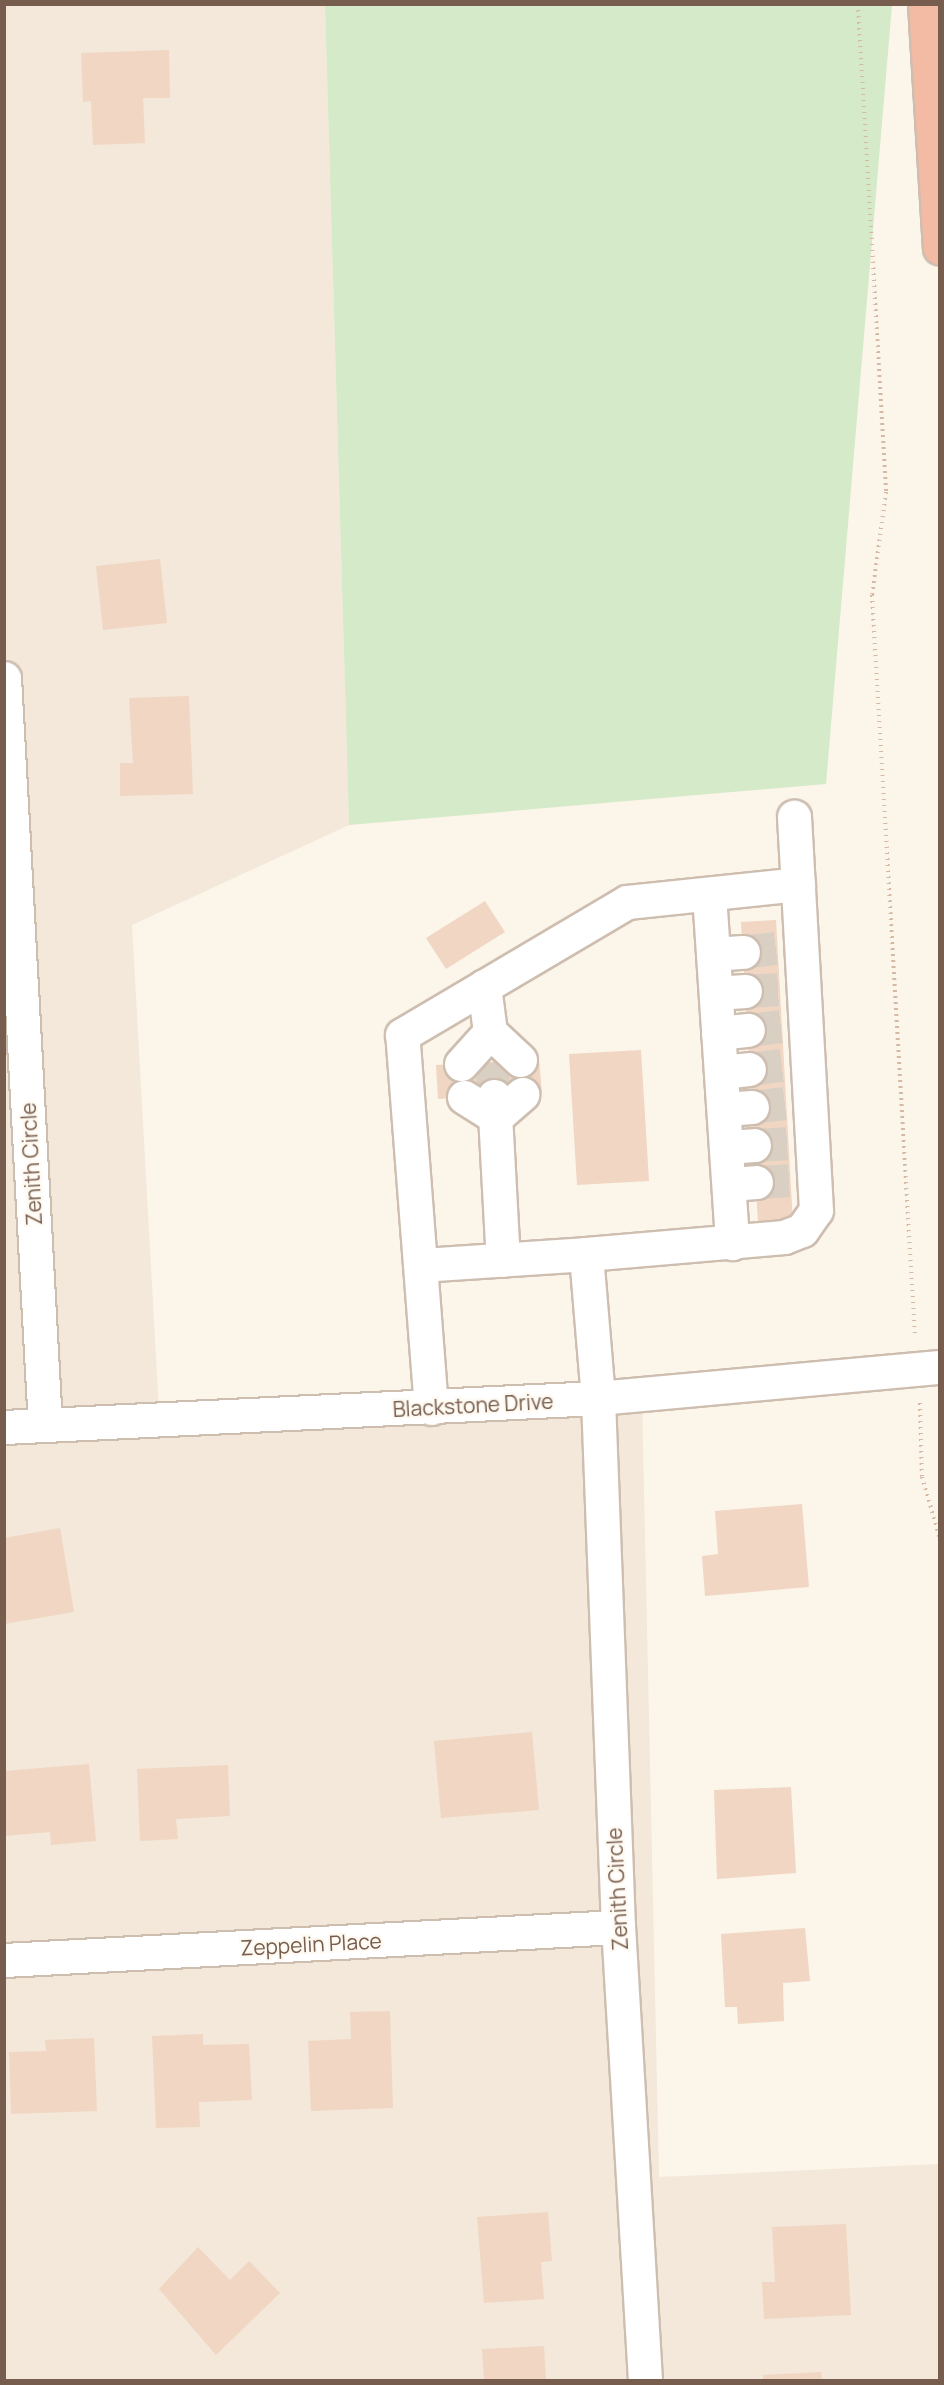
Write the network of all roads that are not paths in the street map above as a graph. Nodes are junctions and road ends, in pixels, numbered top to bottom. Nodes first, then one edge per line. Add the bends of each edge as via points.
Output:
1 (925, 4) edge
2 (939, 248) edge
3 (4, 678) edge
4 (794, 817) dead end
5 (798, 884) junction
6 (709, 894) junction
7 (9, 905) edge
8 (484, 986) junction
9 (490, 1054) tunnel mouth
10 (494, 1101) tunnel mouth
11 (732, 1242) junction
12 (586, 1254) junction
13 (502, 1260) junction
14 (420, 1265) junction
15 (939, 1367) edge
16 (598, 1398) junction
17 (431, 1408) junction
18 (45, 1425) junction
19 (4, 1427) edge
20 (618, 1927) junction
21 (4, 1960) edge
22 (645, 2380) edge

1 - 2 highway
3 - 7 street, Zenith Circle
4 - 5 street
5 - 6 street
5 - 11 street via 790,947 791,988 802,1179 816,1210 802,1230 784,1238
6 - 8 street via 627,902
6 - 11 street via 728,953 742,1183
7 - 18 street, Zenith Circle
8 - 9 street
8 - 14 street via 402,1035
10 - 13 street
11 - 12 street
12 - 13 street
12 - 16 street, Zenith Circle
13 - 14 street
14 - 17 street
15 - 16 street, Blackstone Drive
16 - 17 street, Blackstone Drive
16 - 20 street, Zenith Circle
17 - 18 street, Blackstone Drive
18 - 19 street, Blackstone Drive
20 - 21 street, Zeppelin Place
20 - 22 street, Zenith Circle

